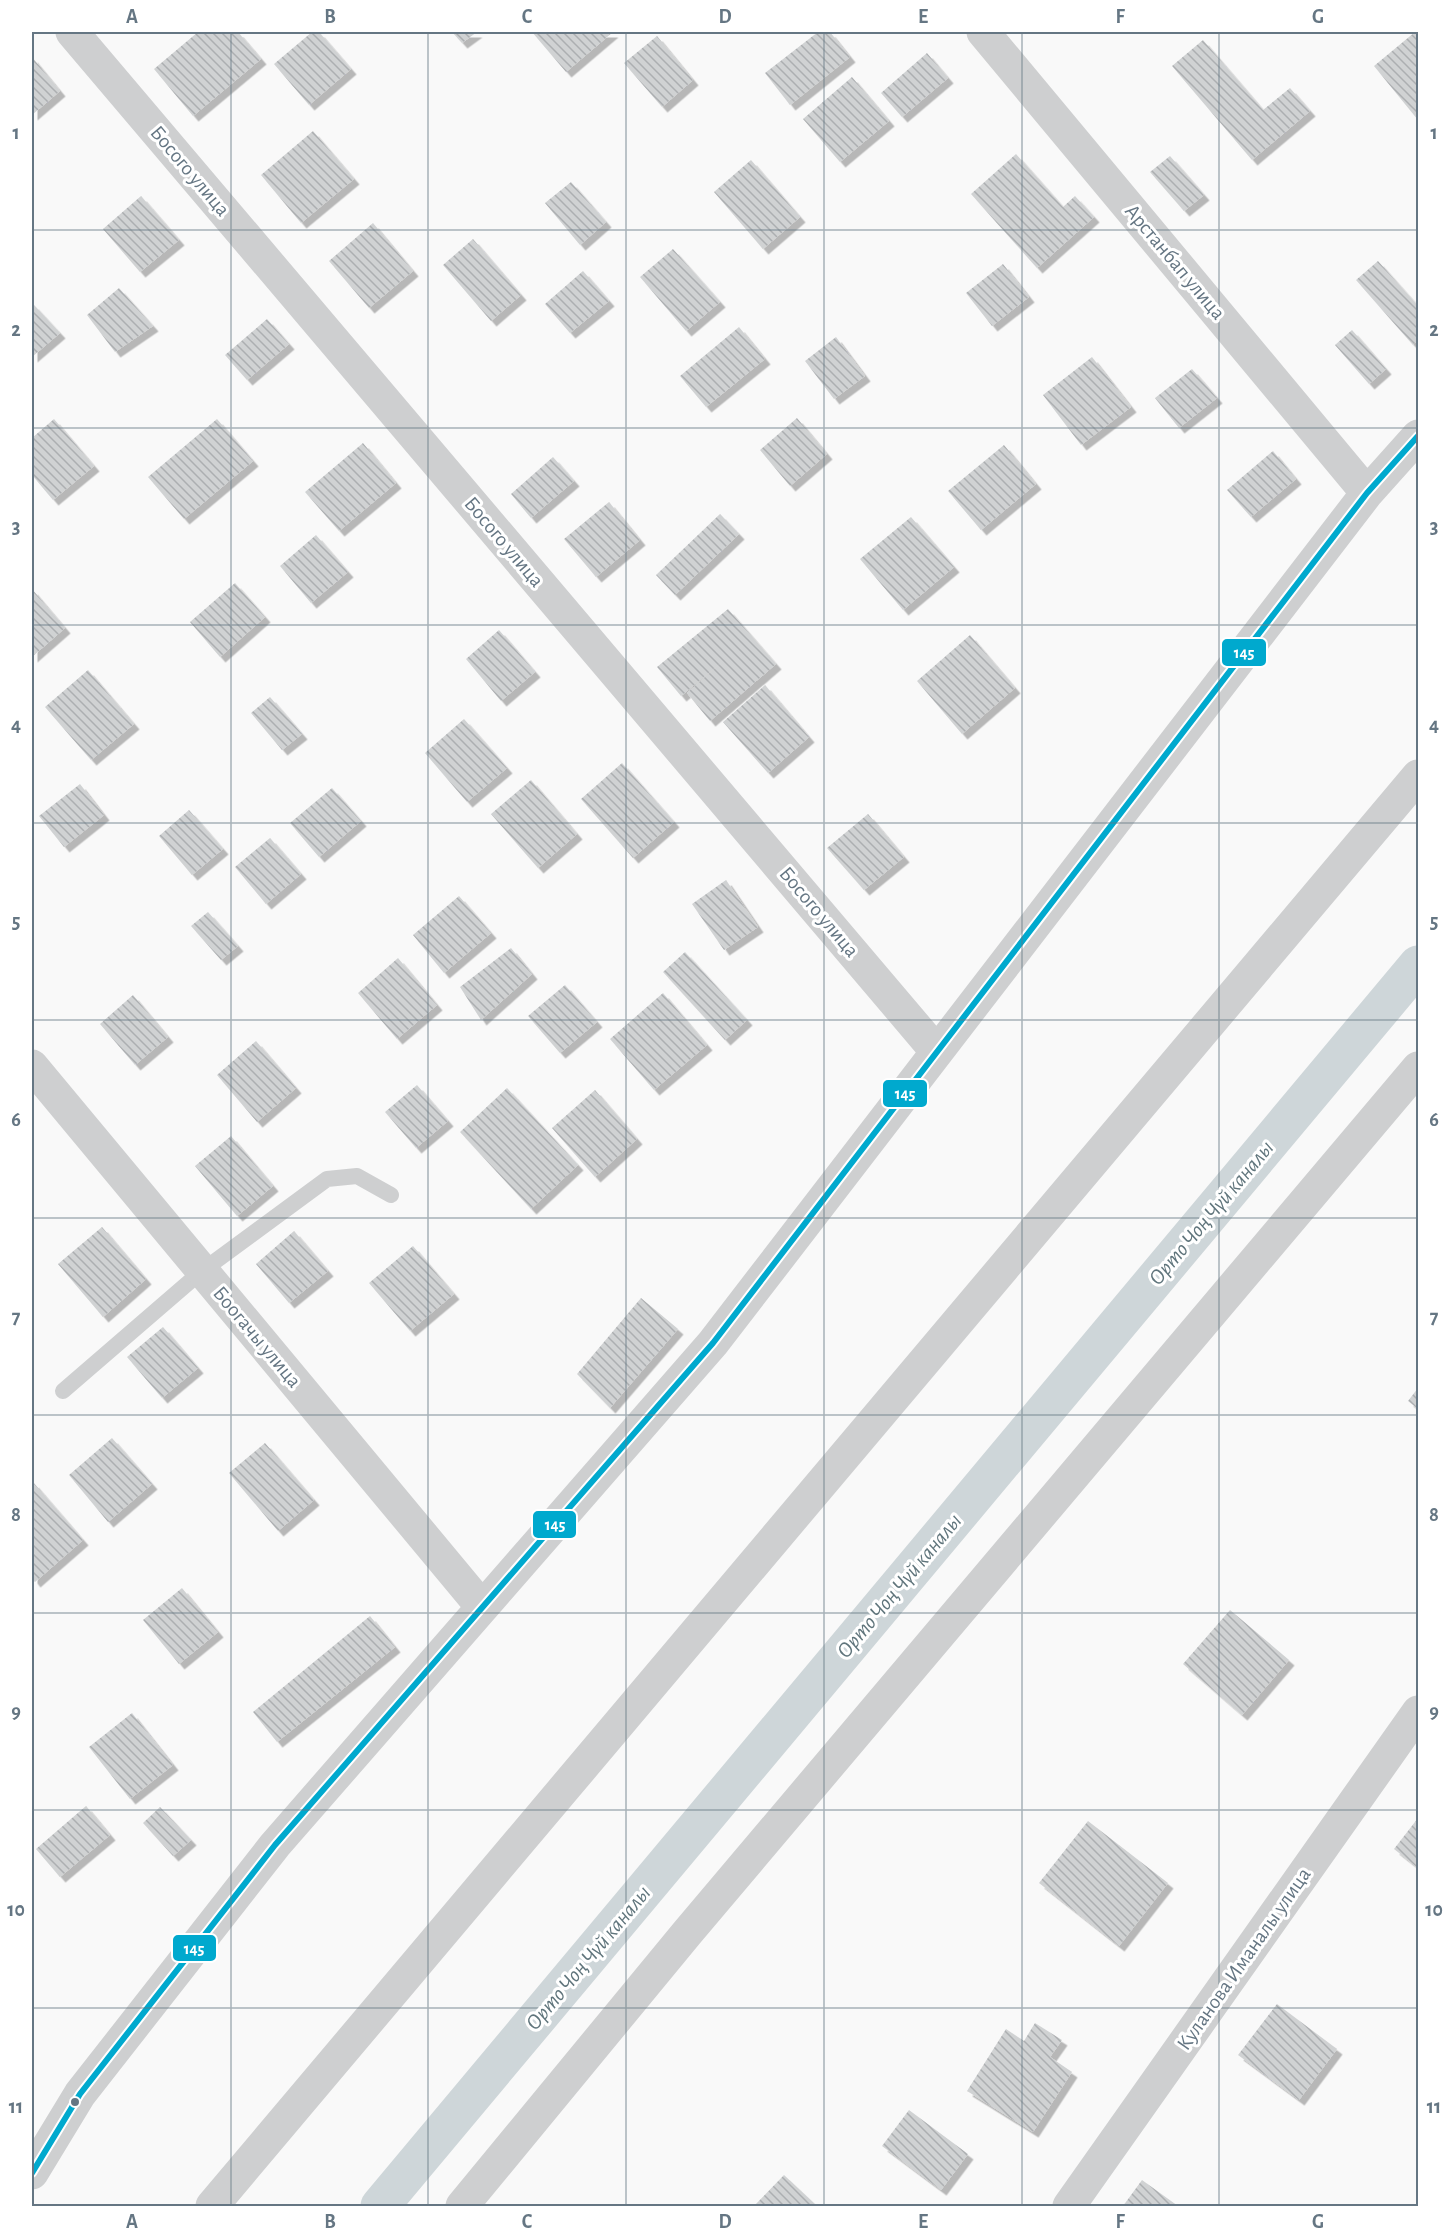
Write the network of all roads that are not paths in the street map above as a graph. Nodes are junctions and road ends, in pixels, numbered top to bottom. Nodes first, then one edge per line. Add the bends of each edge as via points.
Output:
1 (72, 32) edge
2 (983, 32) edge
3 (1419, 436) edge
4 (1367, 493) junction
5 (1419, 776) edge
6 (937, 1052) junction
7 (32, 1066) edge
8 (1419, 1068) edge
9 (391, 1195) dead end
10 (202, 1271) junction
11 (63, 1391) dead end
12 (482, 1607) junction
13 (1419, 1712) edge
14 (32, 2173) edge
15 (212, 2206) edge
16 (462, 2206) edge
17 (1069, 2206) edge

1 - 6 street, Босого улица
2 - 4 street, Арстанбап улица
3 - 4 street
4 - 6 street
5 - 15 street
6 - 12 street via 713,1343
7 - 10 street, Боогачы улица
8 - 16 street via 695,1924
9 - 10 lane via 357,1176 327,1179
10 - 11 lane
10 - 12 street, Боогачы улица
12 - 14 street via 274,1845 80,2094
13 - 17 street, Куланова Иманалы улица

